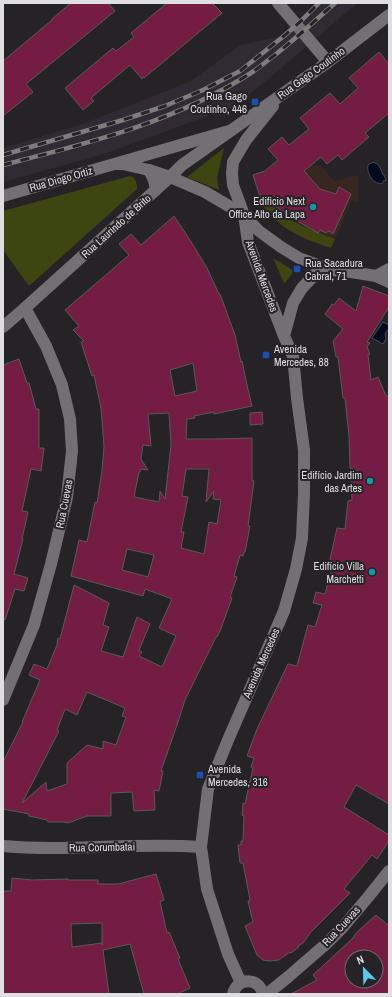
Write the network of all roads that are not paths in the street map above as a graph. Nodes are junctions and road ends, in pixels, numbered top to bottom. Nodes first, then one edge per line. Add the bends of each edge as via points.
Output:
1 (278, 3) edge
2 (389, 15) edge
3 (328, 62) junction
4 (284, 93) junction
5 (232, 130) junction
6 (118, 163) junction
7 (149, 170) junction
8 (174, 179) junction
9 (156, 190) junction
10 (3, 196) edge
11 (244, 215) junction
12 (322, 267) junction
13 (389, 269) edge
14 (376, 276) junction
15 (389, 282) edge
16 (25, 308) junction
17 (3, 327) edge
18 (284, 336) junction
19 (3, 700) edge
20 (3, 846) edge
21 (201, 847) junction
22 (389, 871) edge
23 (241, 982) junction
24 (263, 991) edge
25 (233, 994) edge

1 - 3 street
2 - 3 street, Rua Gago Coutinho
3 - 4 street, Rua Gago Coutinho
4 - 5 street, Rua Gago Coutinho
4 - 11 street via 246,140 234,162 233,185
5 - 6 street, Rua Diogo Ortiz
5 - 8 street, Rua Laurindo de Brito via 182,165
6 - 7 street, Rua Diogo Ortiz
6 - 10 street, Rua Diogo Ortiz
7 - 8 street, Rua Diogo Ortiz
7 - 9 street
8 - 9 street, Rua Laurindo de Brito
8 - 11 street, Avenida Mercedes via 205,192
9 - 16 street, Rua Laurindo de Brito
11 - 12 street, Avenida Mercedes via 259,232 281,248
11 - 18 street, Avenida Mercedes via 248,242
12 - 14 street
12 - 18 street, Avenida Mercedes via 302,288 293,303
13 - 14 street
14 - 15 street
16 - 17 street, Rua Laurindo de Brito
16 - 19 street, Rua Cuevas via 46,346 62,385 70,419 72,451 67,497 47,579 34,625
18 - 21 street, Avenida Mercedes via 293,356 304,450 302,538 284,611 208,789
20 - 21 street, Rua Corumbatai
21 - 23 street, Avenida Mercedes via 207,889 228,954
22 - 24 street, Rua Cuevas via 326,944 288,977
23 - 24 street via 253,982
23 - 25 street

